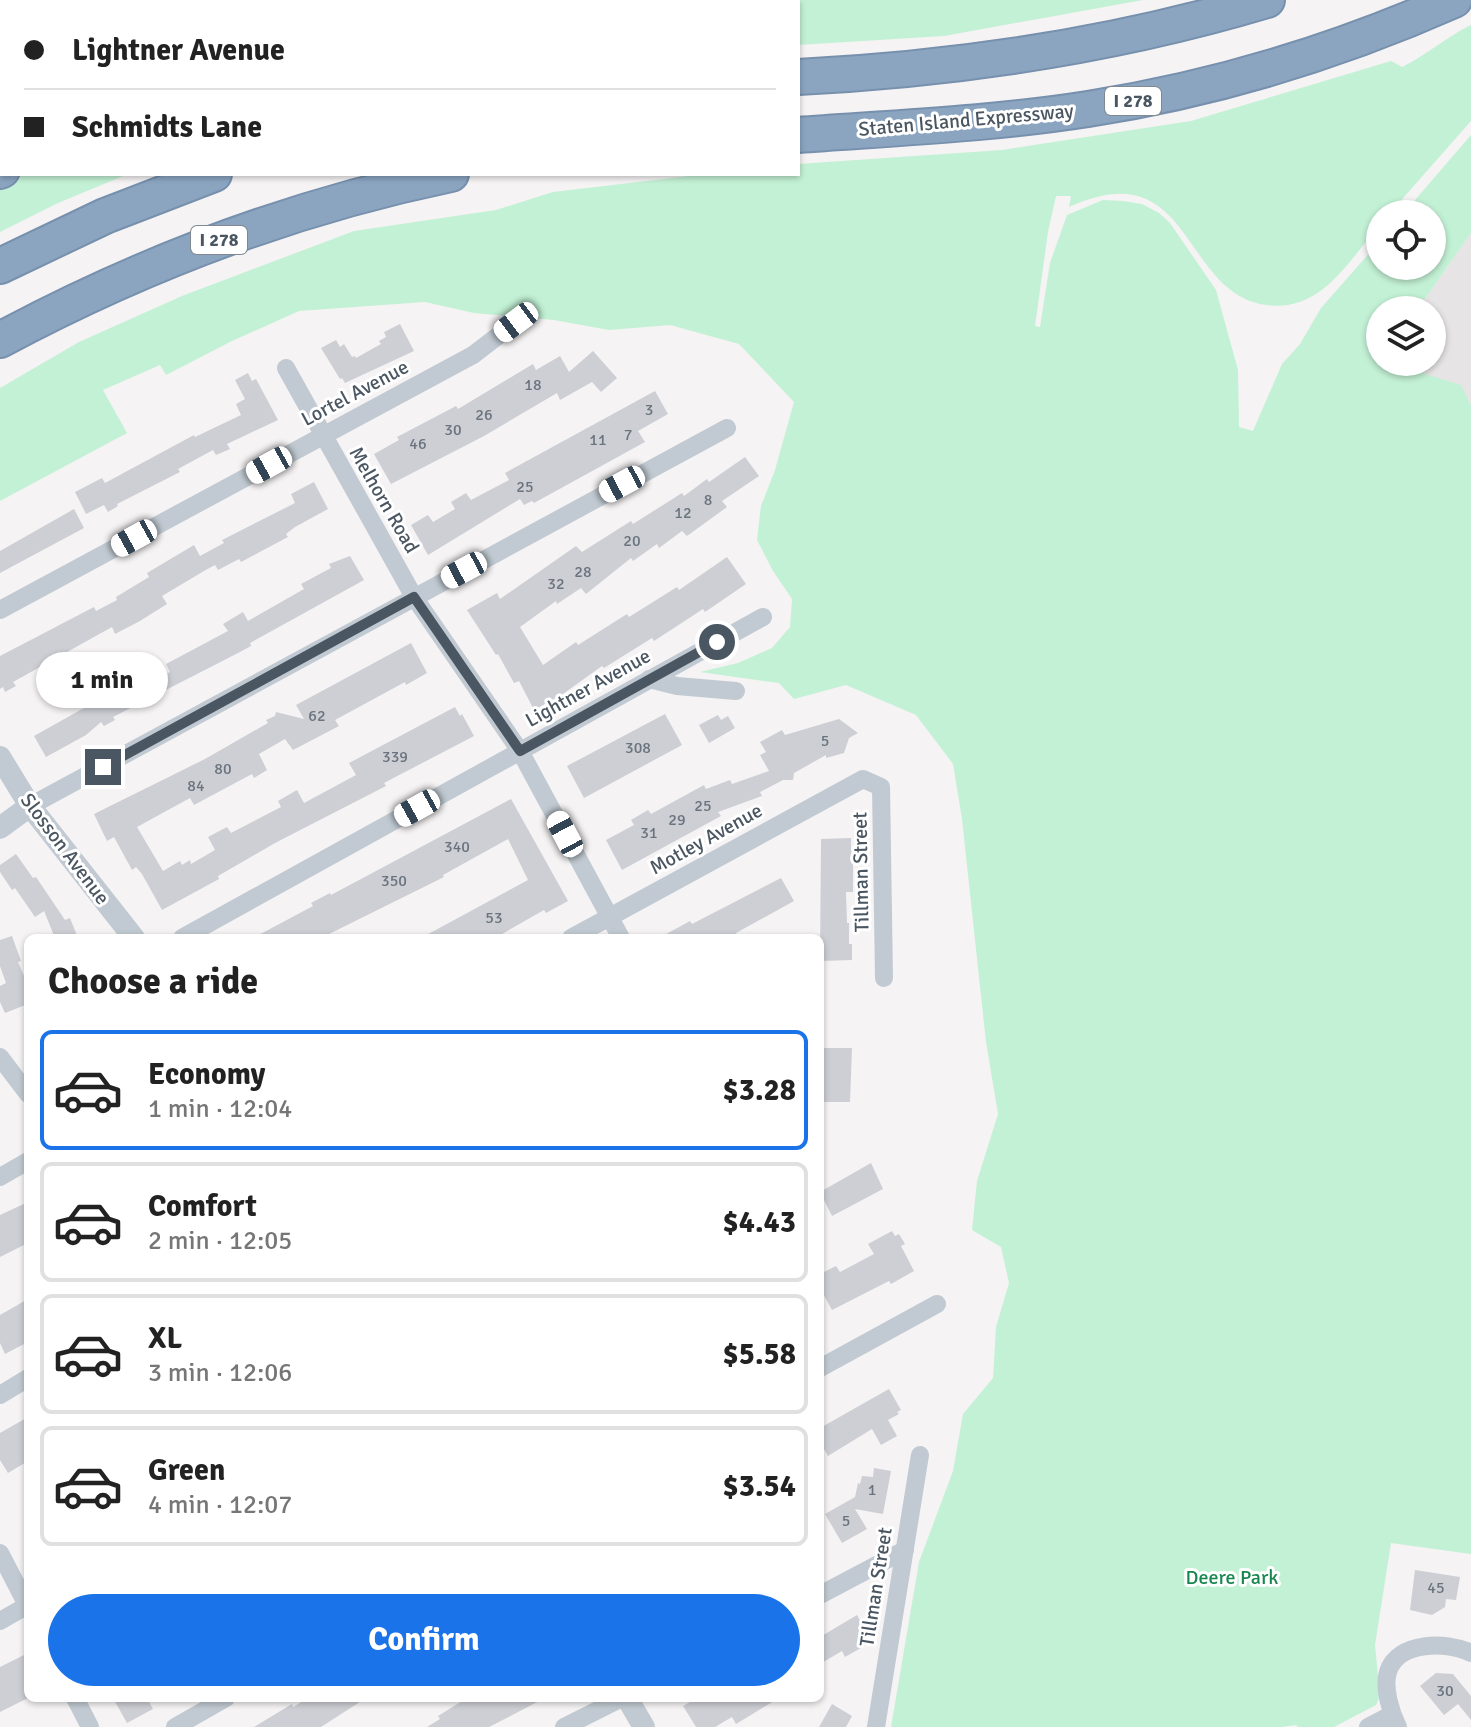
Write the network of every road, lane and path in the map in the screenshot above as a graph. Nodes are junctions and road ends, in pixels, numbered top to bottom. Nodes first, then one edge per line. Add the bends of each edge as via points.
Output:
1 (1267, 0) edge
2 (1454, 0) edge
3 (800, 77) edge
4 (800, 135) edge
5 (209, 176) edge
6 (443, 176) edge
7 (0, 266) edge
8 (516, 322) dead end
9 (0, 340) edge
10 (286, 368) dead end
11 (727, 428) dead end
12 (323, 435) junction
13 (414, 597) junction
14 (0, 610) edge
15 (763, 617) dead end
16 (649, 679) junction
17 (736, 691) dead end
18 (520, 751) junction
19 (0, 757) edge
20 (863, 779) joint
21 (30, 806) junction
22 (0, 828) edge
23 (610, 917) junction
24 (131, 934) edge
25 (189, 934) edge
26 (578, 934) edge
27 (619, 934) edge
28 (884, 978) dead end
29 (0, 1057) edge
30 (24, 1089) edge
31 (24, 1163) edge
32 (0, 1177) edge
33 (937, 1304) dead end
34 (824, 1366) edge
35 (24, 1380) edge
36 (0, 1395) edge
37 (920, 1455) dead end
38 (905, 1550) junction
39 (0, 1553) edge
40 (824, 1593) edge
41 (24, 1598) edge
42 (24, 1608) edge
43 (0, 1621) edge
44 (1471, 1653) edge
45 (77, 1702) edge
46 (219, 1702) edge
47 (616, 1702) edge
48 (627, 1702) edge
49 (1395, 1721) edge
50 (90, 1727) edge
51 (175, 1727) edge
52 (564, 1727) edge
53 (644, 1727) edge
54 (876, 1727) edge
55 (1368, 1727) edge

1 - 3 highway via 1171,27 1001,59
2 - 4 highway, Staten Island Expressway / I 278 via 1312,55 1145,99 1002,120
5 - 7 highway via 105,216
6 - 9 highway, I 278 via 317,207 209,244
8 - 12 street, Lortel Avenue via 473,355
10 - 12 street, Melhorn Road
11 - 13 street
12 - 13 street, Melhorn Road
12 - 14 street, Lortel Avenue
13 - 18 street, Melhorn Road
13 - 21 street
15 - 16 street, Lightner Avenue
16 - 17 street
16 - 18 street, Lightner Avenue
18 - 23 street, Melhorn Road
18 - 25 street, Lightner Avenue
19 - 21 street, Slosson Avenue
20 - 23 street, Motley Avenue
20 - 28 street, Tillman Street via 881,787
21 - 22 street
21 - 24 street, Slosson Avenue
23 - 26 street, Motley Avenue
23 - 27 street, Melhorn Road
29 - 30 street
31 - 32 street
33 - 34 street
35 - 36 street
37 - 38 street, Tillman Street
38 - 40 street
38 - 54 street, Tillman Street
39 - 41 street
42 - 43 street
44 - 49 street via 1441,1644 1399,1657 1388,1671
45 - 50 street
46 - 51 street
47 - 52 street
48 - 53 street
49 - 55 street

